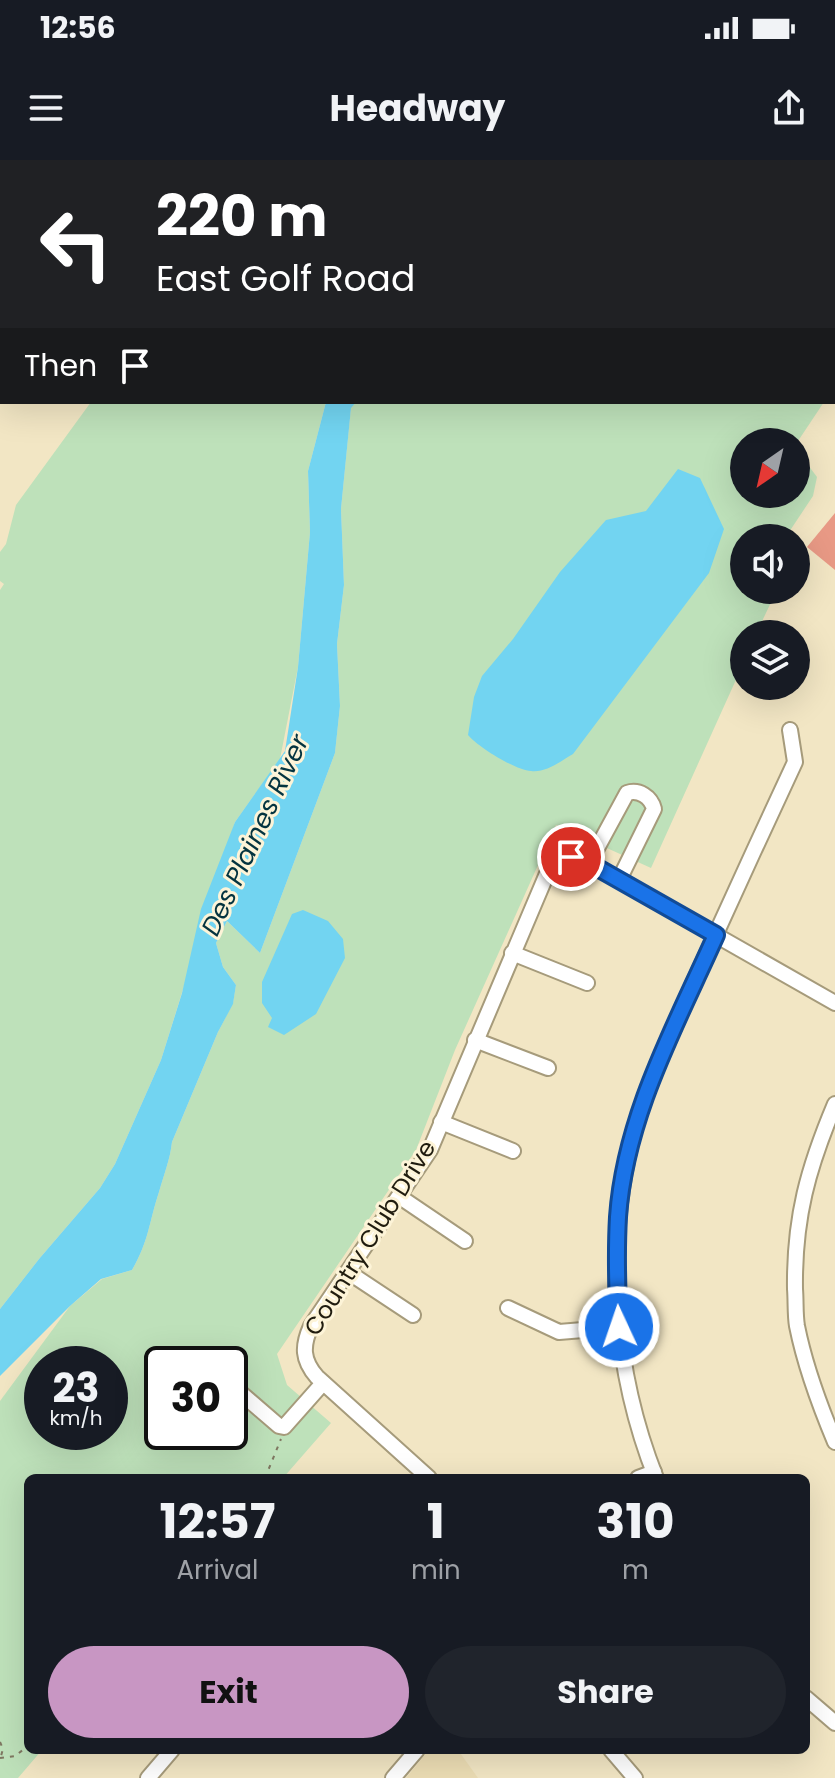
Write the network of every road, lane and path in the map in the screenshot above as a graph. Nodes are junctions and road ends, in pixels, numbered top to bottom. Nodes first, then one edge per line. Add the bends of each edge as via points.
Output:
1 (790, 730) dead end
2 (589, 863) junction
3 (619, 880) junction
4 (716, 935) junction
5 (512, 953) junction
6 (587, 983) dead end
7 (835, 1003) edge
8 (475, 1040) junction
9 (548, 1068) dead end
10 (835, 1104) edge
11 (441, 1122) junction
12 (513, 1151) dead end
13 (400, 1197) junction
14 (465, 1241) dead end
15 (348, 1272) junction
16 (508, 1308) dead end
17 (413, 1315) dead end
18 (619, 1327) junction
19 (320, 1380) junction
20 (248, 1399) edge
21 (284, 1427) junction
22 (835, 1442) edge
23 (417, 1466) junction
24 (266, 1474) edge
25 (410, 1474) edge
26 (425, 1474) edge
27 (655, 1474) edge
28 (810, 1701) edge
29 (835, 1723) edge
30 (0, 1742) edge
31 (24, 1749) edge
32 (169, 1754) edge
33 (414, 1754) edge
34 (614, 1754) edge
35 (0, 1758) edge
36 (148, 1778) edge
37 (393, 1778) edge
38 (635, 1778) edge

1 - 4 street via 795,762
2 - 3 street
2 - 3 street via 627,793 641,794 654,809
2 - 5 street, Country Club Drive via 571,857 549,869
3 - 4 street
4 - 7 street
4 - 18 street via 650,1082 632,1140 618,1214
5 - 6 street
5 - 8 street, Country Club Drive
8 - 9 street
8 - 11 street, Country Club Drive
10 - 22 street via 813,1155 795,1264 796,1322 811,1383
11 - 12 street
11 - 13 street, Country Club Drive
13 - 14 street
13 - 15 street, Country Club Drive
15 - 17 street
15 - 19 street, Country Club Drive via 304,1342 304,1357
16 - 18 street via 559,1332
18 - 27 street via 641,1440
19 - 21 street
19 - 23 street
20 - 21 street
21 - 24 path
23 - 25 street
23 - 26 street
28 - 29 street
30 - 35 path
31 - 35 path
32 - 36 street
33 - 37 street
34 - 38 street

